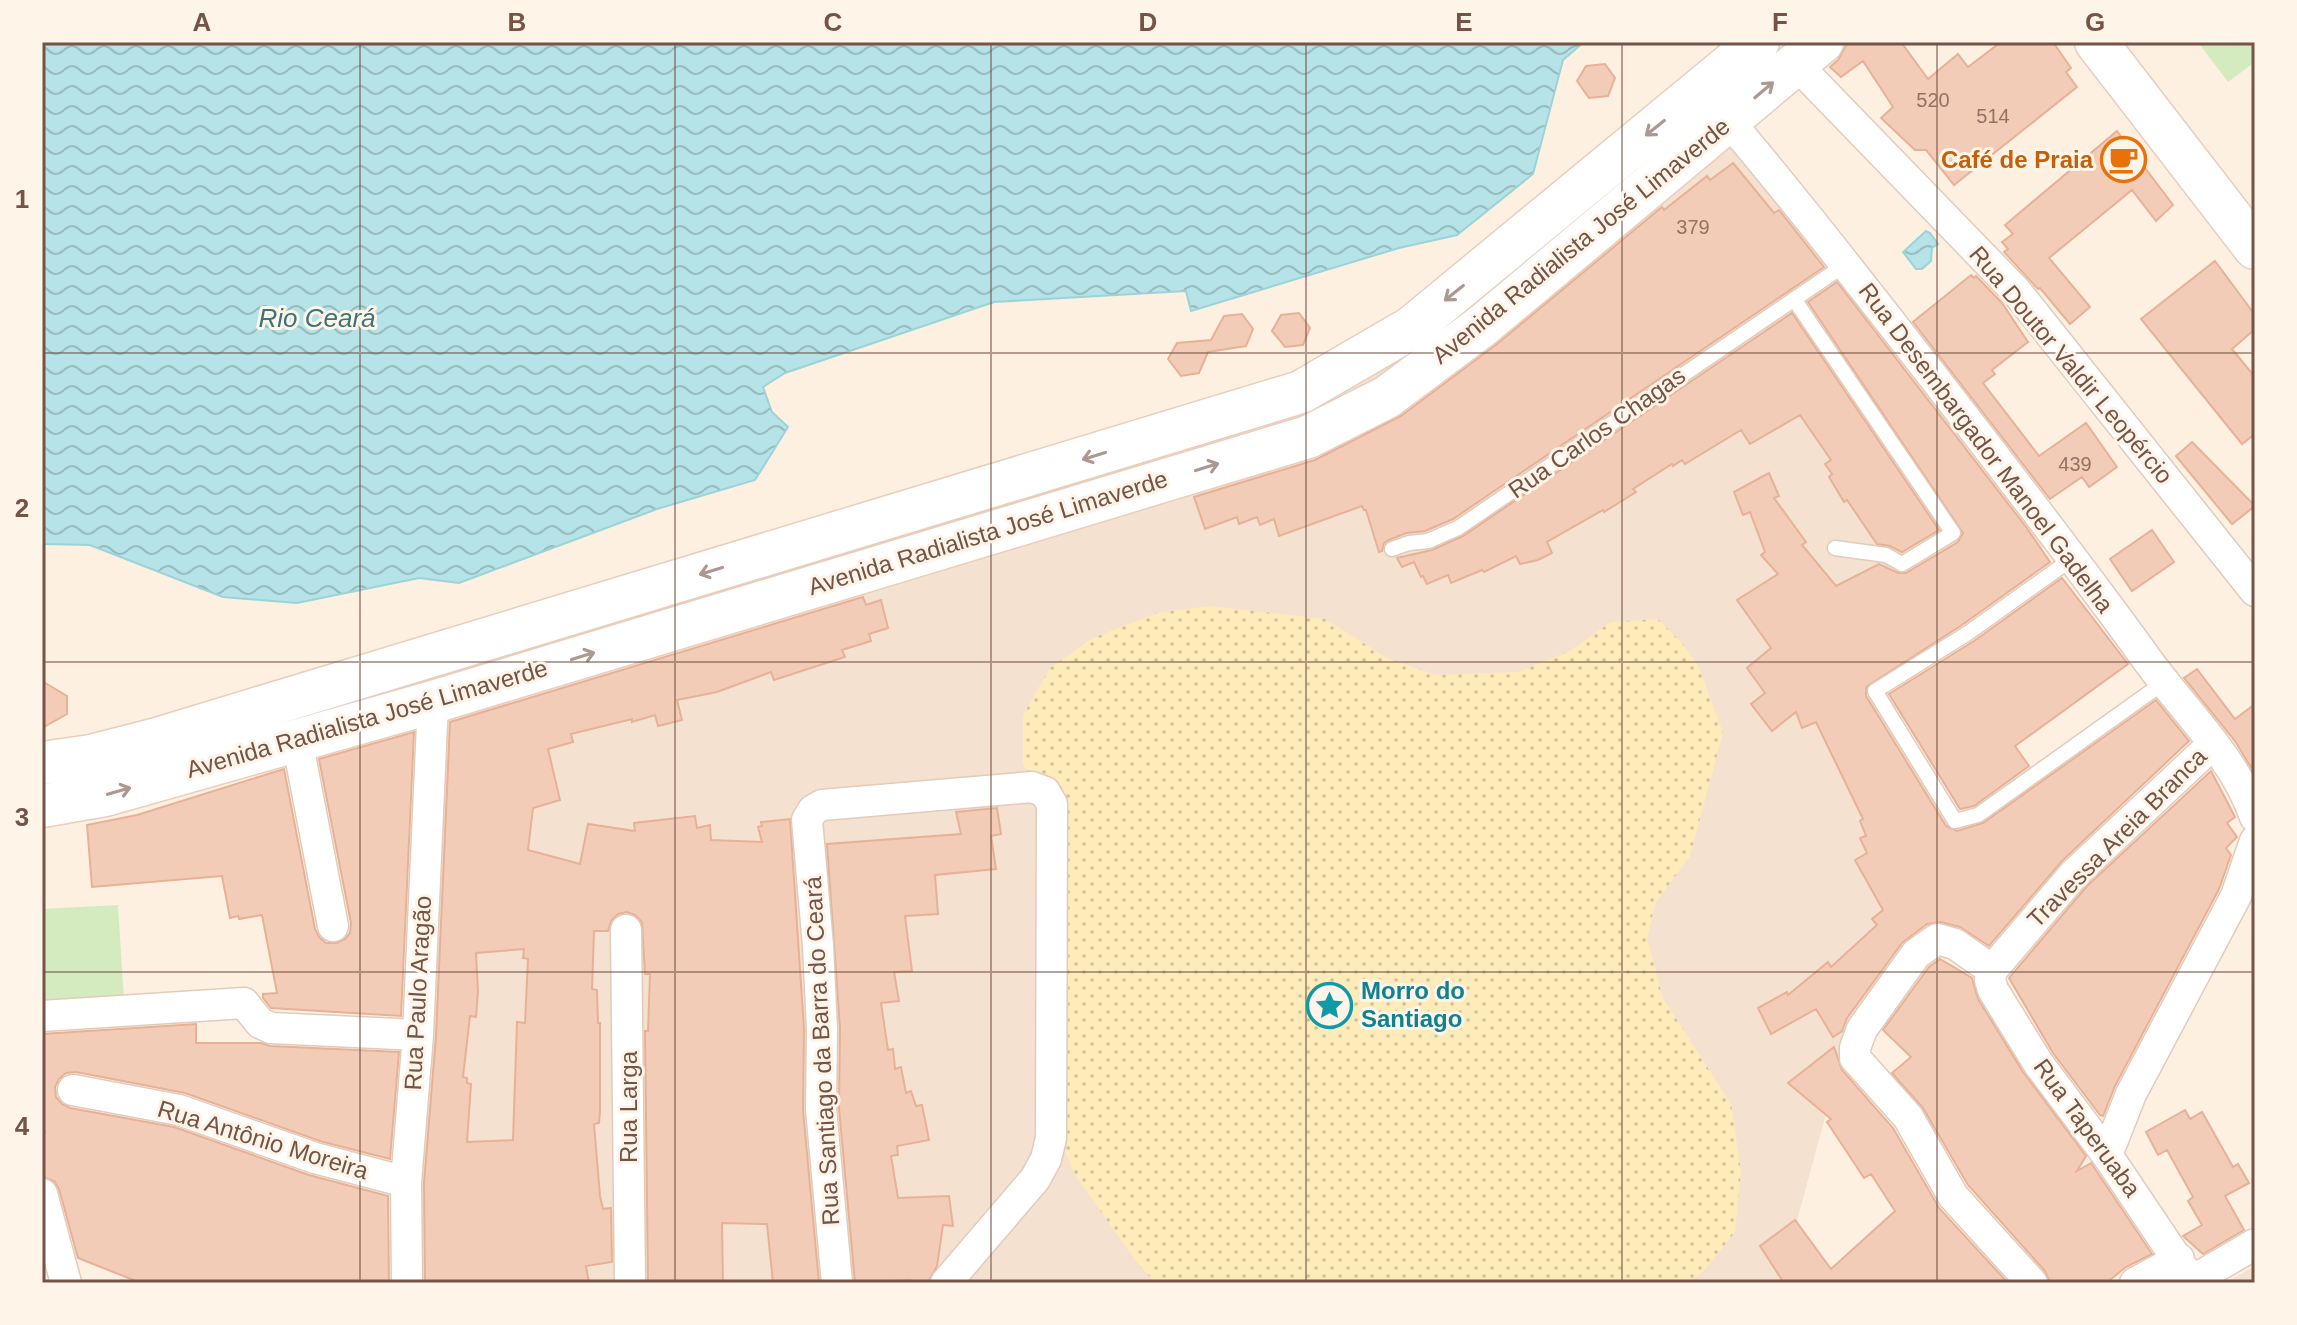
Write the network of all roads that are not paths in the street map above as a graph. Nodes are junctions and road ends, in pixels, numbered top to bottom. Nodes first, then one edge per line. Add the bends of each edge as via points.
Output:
1 (1758, 42) edge
2 (2096, 42) edge
3 (1809, 53) edge
4 (1702, 89) junction
5 (1728, 120) junction
6 (2255, 248) edge
7 (1846, 264) junction
8 (1794, 299) junction
9 (838, 533) junction
10 (1835, 548) dead end
11 (1392, 549) dead end
12 (775, 552) junction
13 (2073, 558) junction
14 (848, 575) junction
15 (2255, 591) edge
16 (785, 594) junction
17 (2163, 683) junction
18 (433, 702) junction
19 (297, 740) junction
20 (2213, 744) junction
21 (42, 763) edge
22 (42, 806) edge
23 (2255, 817) edge
24 (2255, 841) edge
25 (333, 926) dead end
26 (626, 930) dead end
27 (1992, 970) junction
28 (42, 1016) edge
29 (418, 1035) junction
30 (73, 1090) dead end
31 (2107, 1155) junction
32 (406, 1182) junction
33 (42, 1194) edge
34 (2255, 1244) edge
35 (2188, 1274) edge
36 (72, 1281) edge
37 (407, 1283) edge
38 (630, 1283) edge
39 (837, 1283) edge
40 (946, 1283) edge
41 (2032, 1283) edge
42 (2135, 1283) edge

1 - 4 main road, Avenida Radialista José Limaverde
2 - 6 main road
5 -> 3 main road, Avenida Radialista José Limaverde
3 - 15 street, Rua Doutor Valdir Leopércio via 1845,113 2016,291
4 - 5 street, Rua Desembargador Manoel Gadelha
4 -> 9 main road, Avenida Radialista José Limaverde via 1411,328 1301,392
5 - 7 street, Rua Desembargador Manoel Gadelha
14 -> 5 main road, Avenida Radialista José Limaverde via 1308,437 1387,397 1482,326
7 - 8 lane, Rua Carlos Chagas
7 - 13 street, Rua Desembargador Manoel Gadelha
8 - 10 lane via 1953,533 1902,564 1886,555
8 - 11 lane, Rua Carlos Chagas via 1458,528
9 - 12 main road, Avenida Radialista José Limaverde
9 - 14 main road
12 - 16 main road
12 -> 21 main road, Avenida Radialista José Limaverde via 157,739
13 - 17 street, Rua Desembargador Manoel Gadelha
13 - 17 lane via 1875,691 1955,821 1978,815
14 - 16 main road, Avenida Radialista José Limaverde
18 -> 16 main road, Avenida Radialista José Limaverde
17 - 20 street, Rua Desembargador Manoel Gadelha
18 - 19 main road, Avenida Radialista José Limaverde
18 - 29 street, Rua Paulo Aragão
22 -> 19 main road, Avenida Radialista José Limaverde via 105,795
19 - 25 street
20 - 23 street, Rua Desembargador Manoel Gadelha
20 - 27 street, Travessa Areia Branca via 2074,874
24 - 31 street via 2236,896 2131,1094
26 - 38 street, Rua Larga
27 - 31 street, Rua Taperuaba via 1993,990 2038,1063
27 - 41 street via 1937,939 1916,954 1862,1029 1855,1058 1908,1117 1953,1196
28 - 29 street via 244,1003 271,1028
29 - 32 street, Rua Paulo Aragão
30 - 32 street, Rua Antônio Moreira via 179,1110 315,1158
31 - 35 street, Rua Taperuaba
32 - 37 street, Rua Paulo Aragão
33 - 36 street
34 - 35 street
35 - 42 street
39 - 40 street, Rua Santiago da Barra do Ceará via 821,1109 818,946 807,820 822,805 1032,787 1045,792 1052,804 1051,1138 1035,1179

